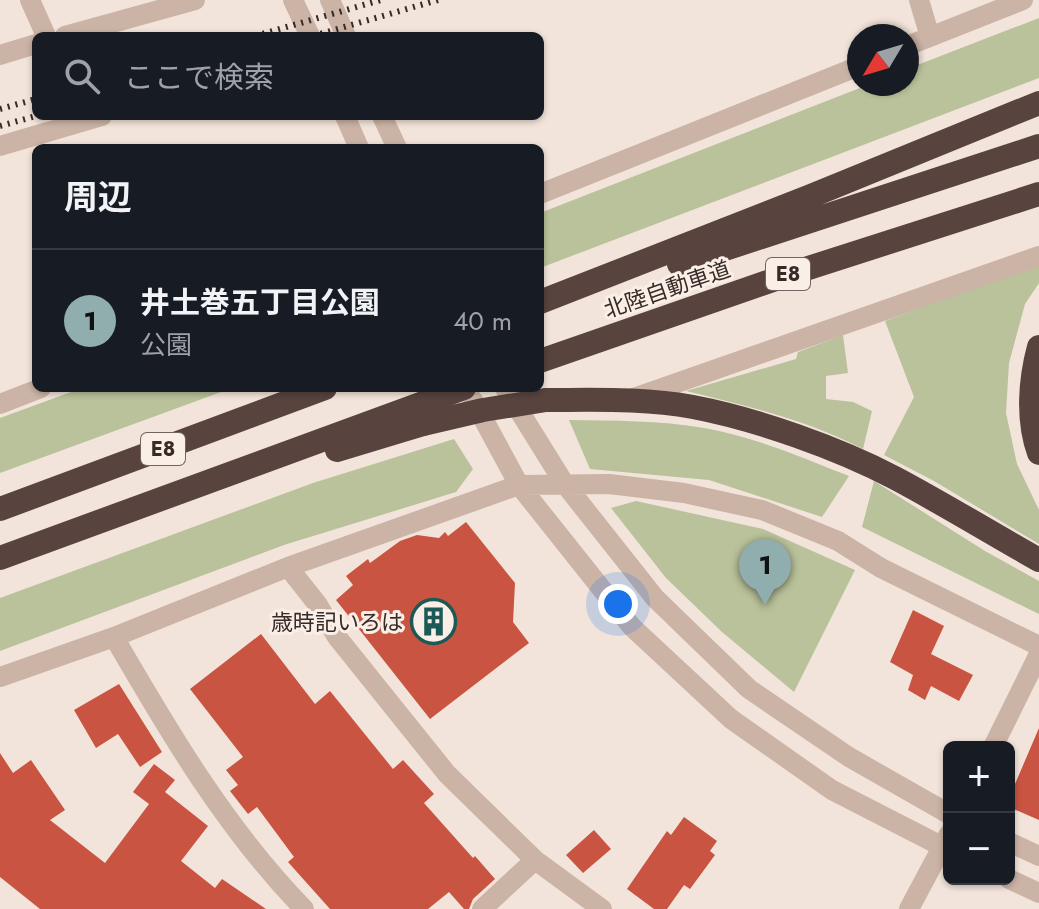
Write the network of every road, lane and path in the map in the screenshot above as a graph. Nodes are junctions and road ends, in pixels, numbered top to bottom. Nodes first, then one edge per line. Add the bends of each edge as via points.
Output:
1 (30, 0) edge
2 (195, 0) edge
3 (293, 0) edge
4 (330, 0) edge
5 (919, 0) edge
6 (1023, 0) edge
7 (44, 32) edge
8 (79, 32) edge
9 (308, 32) edge
10 (344, 32) edge
11 (930, 37) junction
12 (919, 41) edge
13 (32, 45) edge
14 (0, 55) edge
15 (847, 71) edge
16 (1039, 103) edge
17 (88, 120) edge
18 (347, 120) edge
19 (384, 120) edge
20 (357, 144) edge
21 (395, 144) edge
22 (0, 146) edge
23 (1039, 146) edge
24 (544, 192) edge
25 (1039, 194) edge
26 (1039, 256) edge
27 (544, 300) edge
28 (544, 310) edge
29 (1039, 347) edge
30 (544, 360) edge
31 (32, 392) edge
32 (314, 392) edge
33 (458, 392) edge
34 (467, 392) edge
35 (507, 392) edge
36 (630, 400) junction
37 (0, 404) edge
38 (419, 415) junction
39 (1039, 453) edge
40 (564, 483) junction
41 (519, 485) junction
42 (0, 509) edge
43 (0, 558) edge
44 (1039, 560) edge
45 (288, 567) junction
46 (0, 568) edge
47 (114, 637) junction
48 (1039, 646) edge
49 (1039, 654) edge
50 (0, 677) edge
51 (996, 741) edge
52 (947, 813) edge
53 (943, 842) edge
54 (1015, 845) edge
55 (943, 851) edge
56 (1039, 856) edge
57 (535, 860) junction
58 (1015, 882) edge
59 (1039, 893) edge
60 (304, 909) edge
61 (482, 909) edge
62 (602, 909) edge
63 (909, 909) edge

1 - 7 street
2 - 8 street
3 - 9 street
4 - 10 street
5 - 11 street
6 - 11 street
11 - 12 street
13 - 14 street
15 - 24 street
16 - 27 highway
17 - 22 street
18 - 20 street
19 - 21 street
23 - 28 highway, 北陸自動車道 / E8
25 - 30 highway, 北陸自動車道 / E8
26 - 36 street
29 - 39 highway via 1031,408
31 - 37 street
32 - 42 highway, E8
33 - 38 highway, E8
34 - 41 street
35 - 40 street
36 - 38 highway, bridge via 546,400
36 - 44 highway via 693,407 824,446 893,477
38 - 43 highway, E8
38 - 46 highway
40 - 41 street
40 - 48 street via 684,493 762,510 838,541 881,568
40 - 52 street via 655,598 749,689 849,757
41 - 45 street
41 - 53 street via 632,627 731,719 832,790
45 - 47 street
45 - 57 street via 447,774
47 - 50 street
47 - 60 street via 180,751
49 - 51 street
54 - 56 street
55 - 63 street
57 - 61 street
57 - 62 street
58 - 59 street

